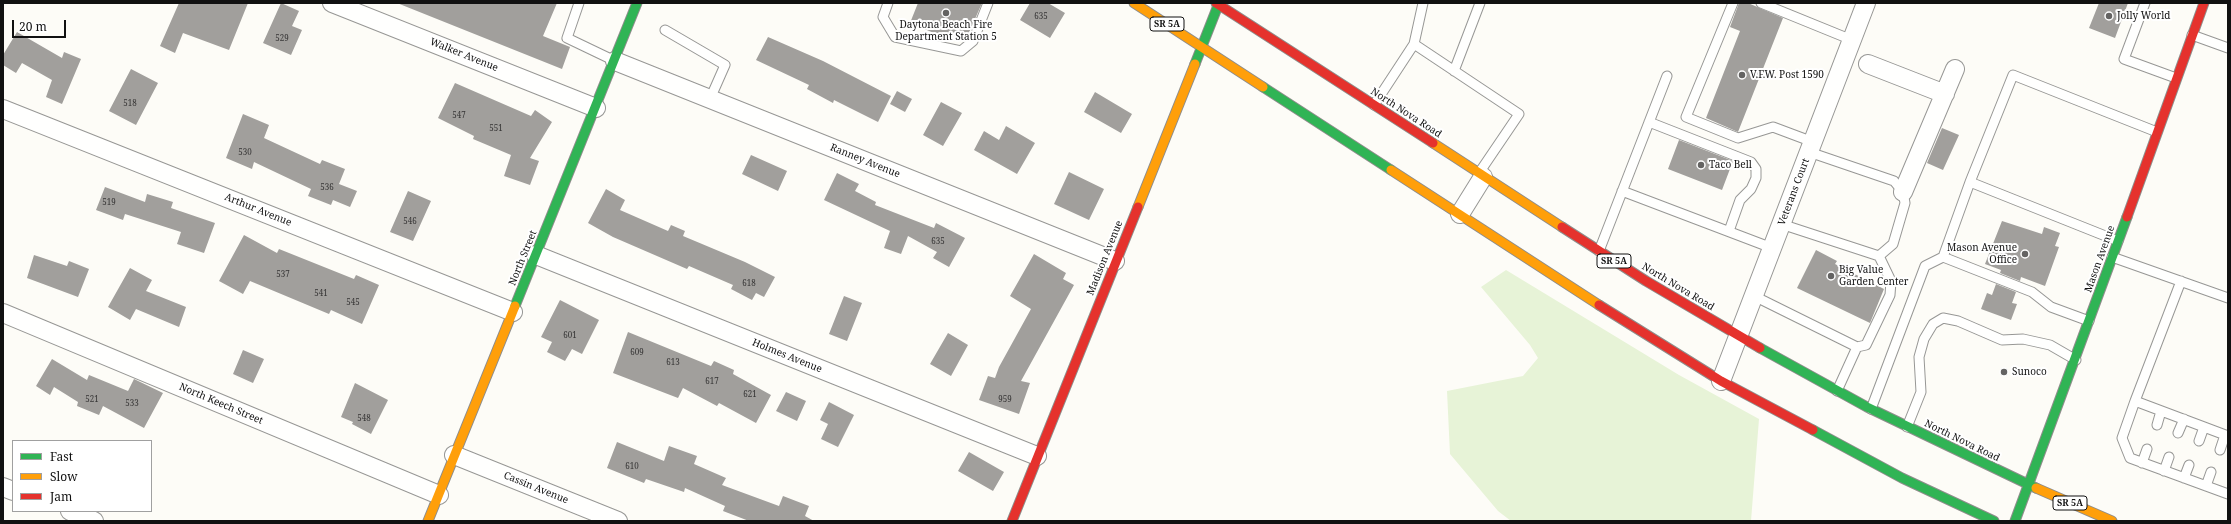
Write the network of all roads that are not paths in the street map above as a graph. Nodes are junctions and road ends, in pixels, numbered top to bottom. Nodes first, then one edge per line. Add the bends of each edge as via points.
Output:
1 (332, 3) edge
2 (579, 3) edge
3 (637, 3) edge
4 (888, 3) edge
5 (988, 3) edge
6 (1134, 3) edge
7 (1218, 3) edge
8 (1424, 3) edge
9 (1480, 3) edge
10 (1733, 3) edge
11 (1761, 3) edge
12 (1866, 3) edge
13 (2145, 3) edge
14 (2200, 4) edge
15 (665, 30) dead end
16 (2192, 35) junction
17 (1852, 40) junction
18 (1414, 44) junction
19 (1201, 46) junction
20 (2228, 48) edge
21 (614, 61) junction
22 (1868, 64) dead end
23 (1955, 69) dead end
24 (1454, 70) junction
25 (1667, 76) dead end
26 (2176, 78) junction
27 (1945, 94) junction
28 (710, 100) junction
29 (1373, 105) junction
30 (596, 108) junction
31 (3, 109) edge
32 (1649, 122) junction
33 (2157, 132) junction
34 (1811, 147) junction
35 (1481, 175) junction
36 (1970, 182) junction
37 (1622, 191) junction
38 (1903, 192) junction
39 (1460, 214) junction
40 (1781, 224) junction
41 (1729, 231) junction
42 (2118, 240) junction
43 (1772, 248) junction
44 (1599, 251) junction
45 (536, 255) junction
46 (1879, 256) junction
47 (1943, 257) junction
48 (2112, 257) junction
49 (1115, 261) junction
50 (2181, 281) junction
51 (1754, 296) junction
52 (2228, 298) edge
53 (513, 312) junction
54 (3, 313) edge
55 (2089, 322) junction
56 (1738, 336) junction
57 (1857, 347) junction
58 (2076, 360) junction
59 (1721, 381) junction
60 (1838, 391) junction
61 (2135, 401) junction
62 (1871, 409) junction
63 (2162, 411) junction
64 (2184, 419) junction
65 (2157, 425) dead end
66 (1906, 427) junction
67 (2204, 427) junction
68 (2178, 433) dead end
69 (2227, 436) edge
70 (2199, 441) dead end
71 (2147, 450) dead end
72 (2220, 450) dead end
73 (454, 455) junction
74 (1037, 456) junction
75 (2169, 457) dead end
76 (2142, 463) junction
77 (2190, 465) dead end
78 (2164, 471) junction
79 (2211, 472) dead end
80 (2184, 478) junction
81 (2028, 485) junction
82 (2206, 486) junction
83 (2228, 492) edge
84 (439, 495) junction
85 (72, 512) edge
86 (94, 521) edge
87 (428, 521) edge
88 (618, 521) edge
89 (1012, 521) edge
90 (1994, 521) edge
91 (2015, 521) edge
92 (2112, 521) edge

1 - 30 street, Walker Avenue
2 - 21 lane via 566,38
3 - 21 main road, North Street
4 - 5 lane via 883,17 895,37 960,51 973,41
6 - 19 main road, SR 5A
7 - 19 main road, Madison Avenue
7 - 29 main road, North Nova Road / SR 5A
8 - 18 lane
9 - 24 lane
10 - 34 lane via 1686,117 1738,138 1773,127
11 - 17 lane
12 - 17 street, Veterans Court
13 - 26 lane via 2124,59
14 - 16 main road, Mason Avenue
15 - 28 lane via 725,65
16 - 20 lane
16 - 26 main road, Mason Avenue
17 - 34 street, Veterans Court
18 - 24 lane
18 - 29 lane
19 - 39 main road, SR 5A
19 - 49 main road, Madison Avenue
21 - 28 street, Ranney Avenue
21 - 30 main road, North Street
22 - 27 street
23 - 27 street
24 - 35 lane via 1519,114
25 - 32 lane
26 - 33 main road, Mason Avenue
27 - 38 street
28 - 49 street, Ranney Avenue
29 - 35 main road, North Nova Road / SR 5A
30 - 45 main road, North Street
31 - 53 street, Arthur Avenue
32 - 37 lane
32 - 41 lane via 1751,162 1756,169 1756,178 1751,189 1740,200
33 - 36 lane via 2013,75
33 - 42 main road, Mason Avenue
34 - 38 lane via 1894,182
34 - 40 street, Veterans Court
35 - 39 street
35 - 44 main road, North Nova Road / SR 5A
36 - 42 lane
36 - 47 lane
37 - 41 lane
37 - 44 lane
38 - 46 lane via 1906,203 1893,244
39 - 59 main road, SR 5A via 1650,338
40 - 43 street, Veterans Court
40 - 46 lane
41 - 43 lane
42 - 48 main road, Mason Avenue
43 - 51 street, Veterans Court
44 - 56 main road, North Nova Road / SR 5A
45 - 53 main road, North Street
45 - 74 street, Holmes Avenue
46 - 57 lane via 1891,281 1890,295 1866,345
47 - 55 lane via 2032,292 2051,307
47 - 62 lane via 1925,266
48 - 50 lane
48 - 55 main road, Mason Avenue
49 - 74 main road, Madison Avenue
50 - 52 lane
50 - 61 lane
51 - 56 street, Veterans Court
51 - 57 lane
53 - 73 main road, North Street
54 - 84 street, North Keech Street
55 - 58 main road, Mason Avenue
56 - 59 street, Veterans Court
56 - 60 main road, North Nova Road / SR 5A
57 - 60 lane
58 - 66 lane via 2050,345 2023,339 2002,340 1958,321 1944,318 1933,324 1924,339 1919,357 1921,392
58 - 81 main road, Mason Avenue
59 - 90 main road, SR 5A via 1814,433
60 - 62 main road, North Nova Road / SR 5A
61 - 63 lane
61 - 76 lane via 2122,438 2130,458
62 - 66 main road, North Nova Road / SR 5A
63 - 64 lane
63 - 65 lane
64 - 67 lane
64 - 68 lane
66 - 81 main road, North Nova Road / SR 5A
67 - 69 lane
67 - 70 lane
69 - 72 lane
71 - 76 lane
73 - 84 main road, North Street
73 - 88 street, Cassin Avenue
74 - 89 main road, Madison Avenue
75 - 78 lane
76 - 78 lane
77 - 80 lane
78 - 80 lane
79 - 82 lane
80 - 82 lane
81 - 91 main road, Mason Avenue
81 - 92 main road, North Nova Road / SR 5A
82 - 83 lane
84 - 87 main road, North Street
85 - 86 street

